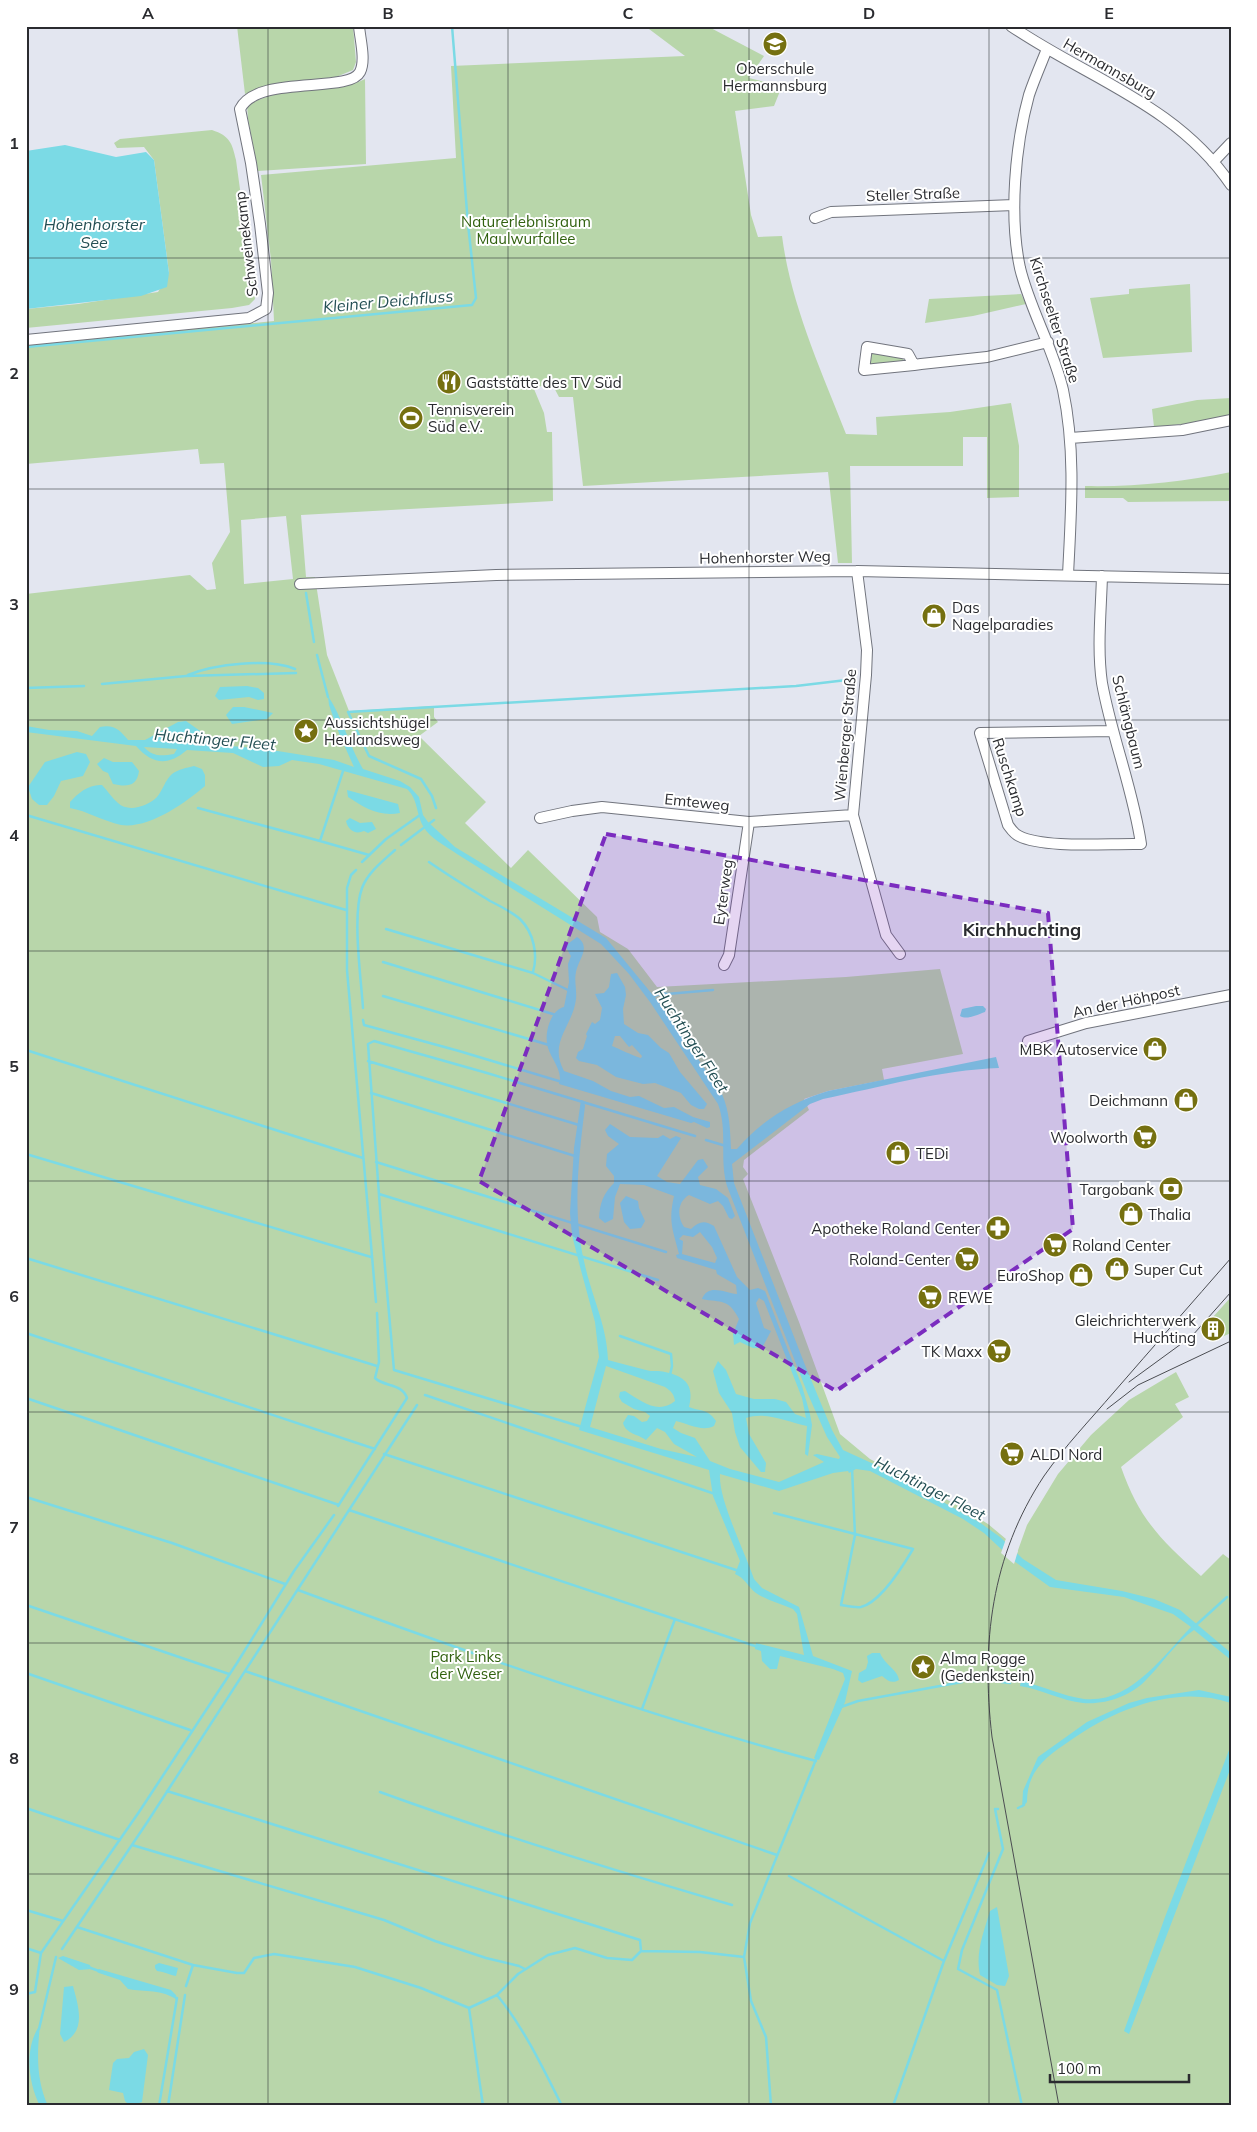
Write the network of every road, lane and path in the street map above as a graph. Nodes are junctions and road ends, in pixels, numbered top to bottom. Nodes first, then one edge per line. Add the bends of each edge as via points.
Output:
1 (359, 26) edge
2 (1011, 26) edge
3 (1046, 49) junction
4 (1231, 143) edge
5 (1213, 162) junction
6 (1231, 186) edge
7 (1014, 205) junction
8 (814, 218) dead end
9 (26, 340) edge
10 (1048, 342) junction
11 (914, 365) junction
12 (1231, 420) edge
13 (1070, 438) junction
14 (857, 571) junction
15 (1068, 575) junction
16 (1102, 576) junction
17 (1231, 578) edge
18 (300, 584) dead end
19 (1113, 730) junction
20 (853, 815) junction
21 (540, 818) dead end
22 (749, 822) junction
23 (1142, 844) joint
24 (900, 954) dead end
25 (724, 964) dead end
26 (1231, 994) edge
27 (1028, 1041) dead end

1 - 9 street, Schweinekamp via 362,61 356,77 270,91 247,99 240,109 263,244 268,293 266,309 249,318
2 - 3 street, Hermannsburg
3 - 5 street, Hermannsburg via 1153,109
3 - 7 street, Kirchseelter Straße via 1026,109
4 - 5 street
5 - 6 street, Hermannsburg
7 - 8 street, Steller Straße via 831,212
7 - 10 street, Kirchseelter Straße via 1021,269
10 - 11 street via 987,357
10 - 13 street, Kirchseelter Straße via 1063,391
11 - 11 street via 908,354 867,346 864,370
12 - 13 street via 1182,430
13 - 15 street, Kirchseelter Straße
14 - 15 street, Hohenhorster Weg
14 - 18 street, Hohenhorster Weg via 496,575
14 - 20 street, Wienberger Straße via 867,650
15 - 16 street, Hohenhorster Weg
16 - 17 street, Hohenhorster Weg
16 - 19 street, Schlängbaum via 1100,654 1102,681
19 - 23 street, Schlängbaum
19 - 23 street, Ruschkamp via 980,733 1008,825 1017,836 1051,842
20 - 22 street, Emteweg
20 - 24 street, Wienberger Straße via 886,936
21 - 22 street, Emteweg via 602,807
22 - 25 street, Eyterweg via 729,955
26 - 27 street, An der Höhpost via 1086,1024

